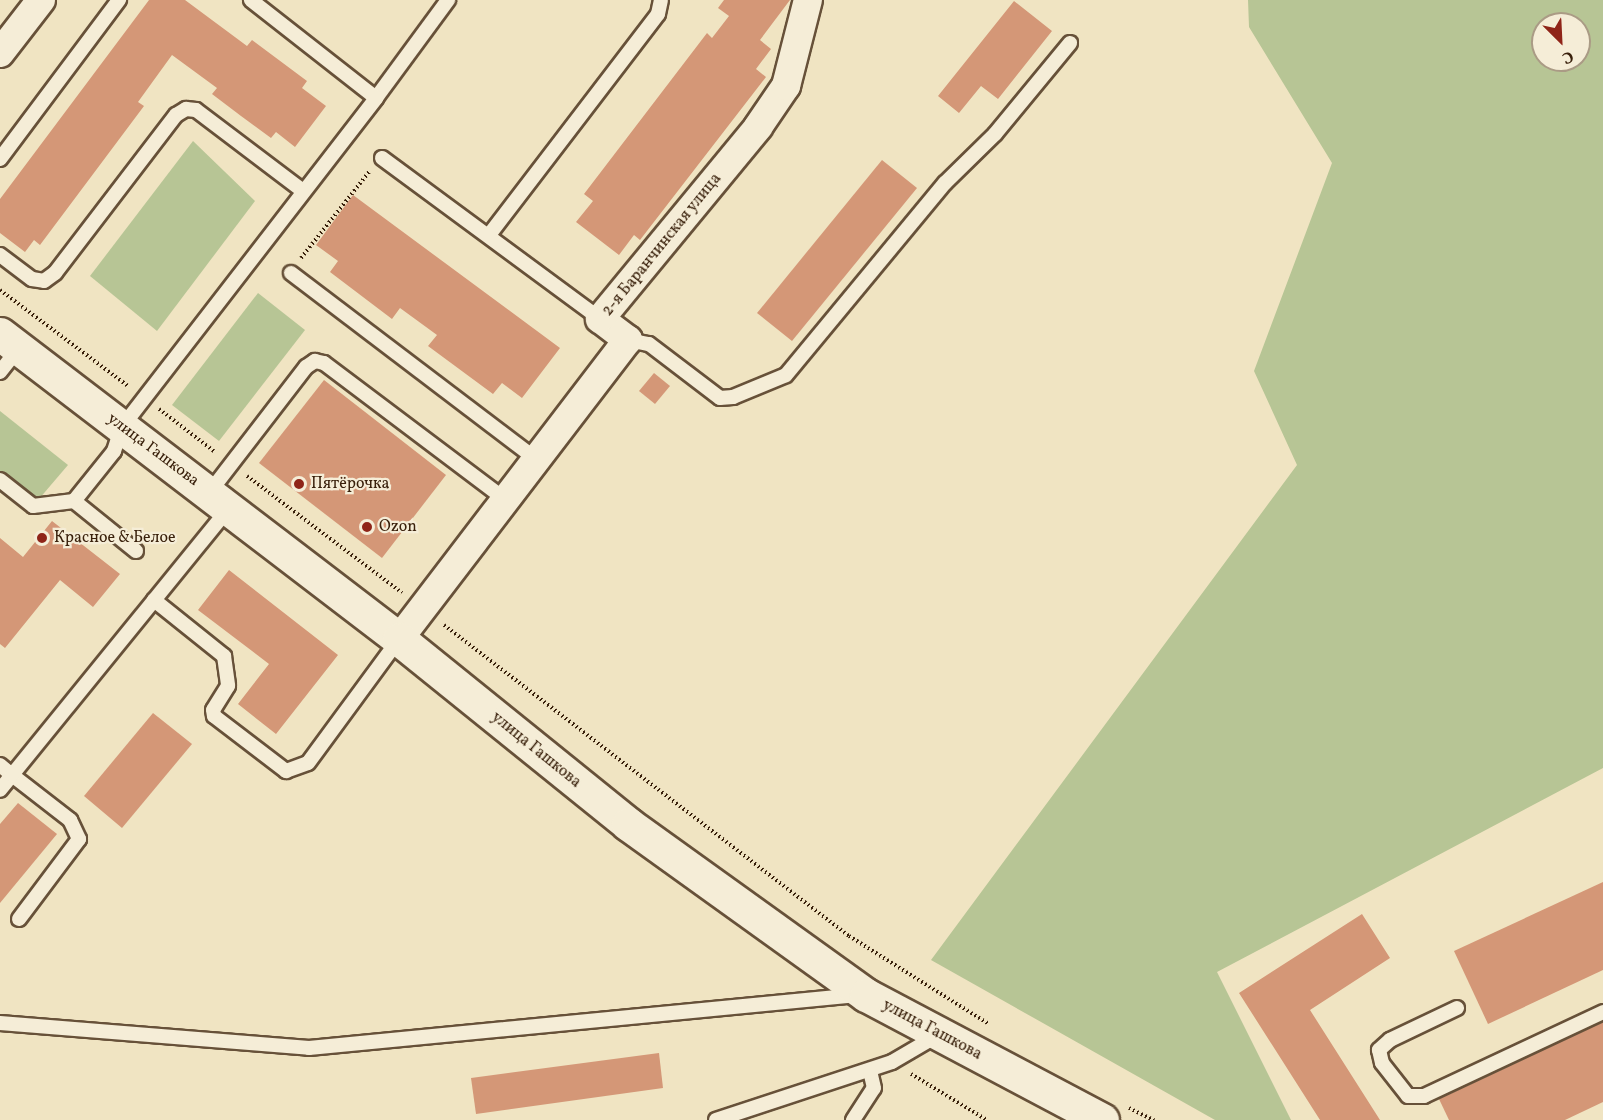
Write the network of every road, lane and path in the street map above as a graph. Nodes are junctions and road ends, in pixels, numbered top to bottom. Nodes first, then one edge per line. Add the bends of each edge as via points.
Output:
1 (41, 0) edge
2 (119, 0) edge
3 (251, 0) edge
4 (448, 0) edge
5 (661, 0) edge
6 (808, 0) edge
7 (1070, 43) dead end
8 (0, 53) edge
9 (376, 98) junction
10 (382, 158) joint
11 (0, 159) edge
12 (303, 191) junction
13 (489, 236) junction
14 (0, 255) edge
15 (291, 273) joint
16 (0, 290) edge
17 (600, 319) junction
18 (628, 340) junction
19 (6, 351) edge
20 (144, 398) junction
21 (122, 427) junction
22 (537, 460) junction
23 (231, 464) junction
24 (0, 480) edge
25 (219, 500) junction
26 (506, 500) junction
27 (74, 501) junction
28 (136, 551) dead end
29 (154, 600) junction
30 (423, 608) junction
31 (399, 639) junction
32 (0, 765) edge
33 (12, 775) junction
34 (0, 790) edge
35 (19, 919) dead end
36 (866, 994) junction
37 (1457, 1008) dead end
38 (1603, 1012) edge
39 (0, 1023) edge
40 (991, 1025) dead end
41 (938, 1035) junction
42 (892, 1062) junction
43 (870, 1070) junction
44 (757, 1107) junction
45 (1112, 1112) edge
46 (716, 1120) edge
47 (764, 1120) edge
48 (853, 1120) edge
49 (987, 1120) edge
50 (1154, 1120) edge

1 - 8 street
2 - 11 lane
3 - 9 lane
4 - 9 lane
5 - 13 lane via 658,15
6 - 17 street, 2-я Баранчинская улица via 786,86 758,127
7 - 18 lane via 995,134 945,183 786,375 733,398 720,398 650,344
9 - 12 lane
10 - 13 lane
10 - 15 path
12 - 14 lane via 196,110 186,109 176,115 55,273 44,281 32,279
12 - 20 lane
13 - 17 lane
15 - 22 lane
16 - 20 path
17 - 18 street, 2-я Баранчинская улица
18 - 22 street
19 - 21 street, улица Гашкова
20 - 21 lane
20 - 23 path
21 - 25 street, улица Гашкова
21 - 27 lane via 114,451
22 - 26 street
23 - 25 lane
23 - 26 lane via 306,367 315,361 324,363
23 - 30 path
24 - 27 lane via 33,506
25 - 29 lane
25 - 31 street, улица Гашкова
26 - 30 street
27 - 28 lane
29 - 31 lane via 224,656 228,686 213,710 214,716 286,771 308,763
29 - 33 lane
30 - 31 street
30 - 40 path via 849,936
31 - 36 street, улица Гашкова via 628,824
32 - 33 lane
33 - 34 lane
33 - 35 lane via 70,820 79,839
36 - 39 lane via 309,1048
36 - 41 street, улица Гашкова
37 - 38 lane via 1390,1040 1379,1050 1382,1063 1408,1096 1424,1096
41 - 42 lane
41 - 45 street, улица Гашкова
42 - 43 lane
42 - 49 path
43 - 44 lane
43 - 48 lane via 874,1088
44 - 46 lane
44 - 47 lane
45 - 50 path

